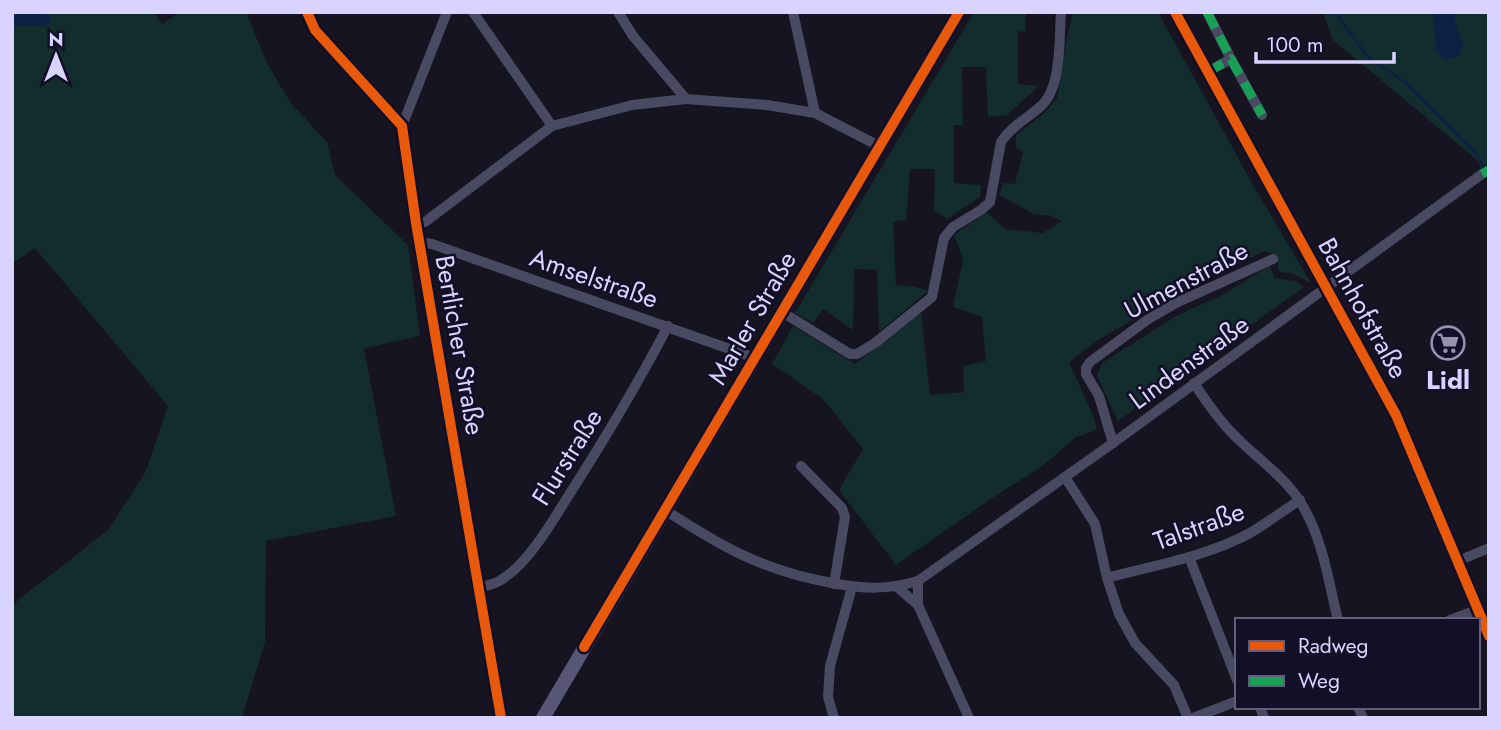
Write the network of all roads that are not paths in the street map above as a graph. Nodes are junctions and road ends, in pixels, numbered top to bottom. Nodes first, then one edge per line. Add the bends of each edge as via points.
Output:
1 (307, 12) edge
2 (447, 12) edge
3 (473, 12) edge
4 (618, 12) edge
5 (793, 12) edge
6 (959, 12) edge
7 (1061, 12) edge
8 (1175, 12) edge
9 (1207, 12) edge
10 (1231, 59) junction
11 (1207, 72) junction
12 (686, 99) junction
13 (815, 113) junction
14 (1262, 115) dead end
15 (402, 126) junction
16 (552, 126) junction
17 (879, 146) junction
18 (1482, 174) dead end
19 (416, 223) junction
20 (419, 242) junction
21 (1273, 259) dead end
22 (1328, 288) junction
23 (782, 312) junction
24 (668, 326) junction
25 (755, 358) junction
26 (1194, 383) junction
27 (1113, 443) junction
28 (801, 466) dead end
29 (1065, 477) junction
30 (1300, 500) junction
31 (665, 510) junction
32 (1489, 548) edge
33 (1189, 557) junction
34 (1458, 561) junction
35 (1107, 579) junction
36 (918, 581) junction
37 (834, 583) junction
38 (479, 587) junction
39 (852, 587) junction
40 (897, 587) junction
41 (918, 605) junction
42 (1477, 610) junction
43 (1338, 618) edge
44 (1455, 618) edge
45 (1489, 636) edge
46 (1235, 675) edge
47 (1235, 702) edge
48 (501, 718) edge
49 (543, 718) edge
50 (834, 718) edge
51 (969, 718) edge
52 (1188, 718) edge
53 (1193, 718) edge

1 - 15 street via 316,30
2 - 15 street
3 - 16 street
4 - 12 street
5 - 13 street
6 - 17 main road, Marler Straße
7 - 23 street via 1053,92 1000,142 990,202 944,238 935,290 927,303 857,354
8 - 11 main road, Bahnhofstraße
9 - 10 street
10 - 11 street
10 - 14 street
11 - 22 main road, Bahnhofstraße
12 - 13 street
12 - 16 street via 632,105
13 - 17 street
15 - 19 street, Bertlicher Straße
16 - 19 street via 435,215
17 - 23 main road, Marler Straße
18 - 22 street, Lindenstraße
19 - 20 street, Bertlicher Straße
20 - 24 street, Amselstraße
20 - 38 street, Bertlicher Straße
21 - 27 street, Ulmenstraße via 1176,303 1090,362 1086,373 1099,396
22 - 26 street, Lindenstraße
22 - 34 main road, Bahnhofstraße via 1396,415
23 - 25 main road, Marler Straße
24 - 25 street, Amselstraße
24 - 38 street, Flurstraße via 637,385 534,546 503,579
25 - 31 main road, Marler Straße
26 - 27 street, Lindenstraße
26 - 30 street via 1215,415
27 - 29 street, Lindenstraße
28 - 37 street via 845,517
29 - 35 street via 1095,524
29 - 36 street, Lindenstraße
30 - 33 street, Talstraße via 1249,533
30 - 43 street via 1320,543
31 - 37 street, Lindenstraße via 752,562
31 - 49 main road, Marler Straße
32 - 34 street
33 - 35 street, Talstraße
33 - 46 street
34 - 42 main road, Bahnhofstraße
35 - 52 street via 1135,643 1174,685
36 - 40 street, Lindenstraße
36 - 41 street
37 - 39 street, Lindenstraße
38 - 48 street, Bertlicher Straße
39 - 40 street, Lindenstraße
39 - 50 street via 830,666 828,697
40 - 41 street
41 - 51 street
42 - 44 street
42 - 45 main road, Bahnhofstraße
47 - 53 street

